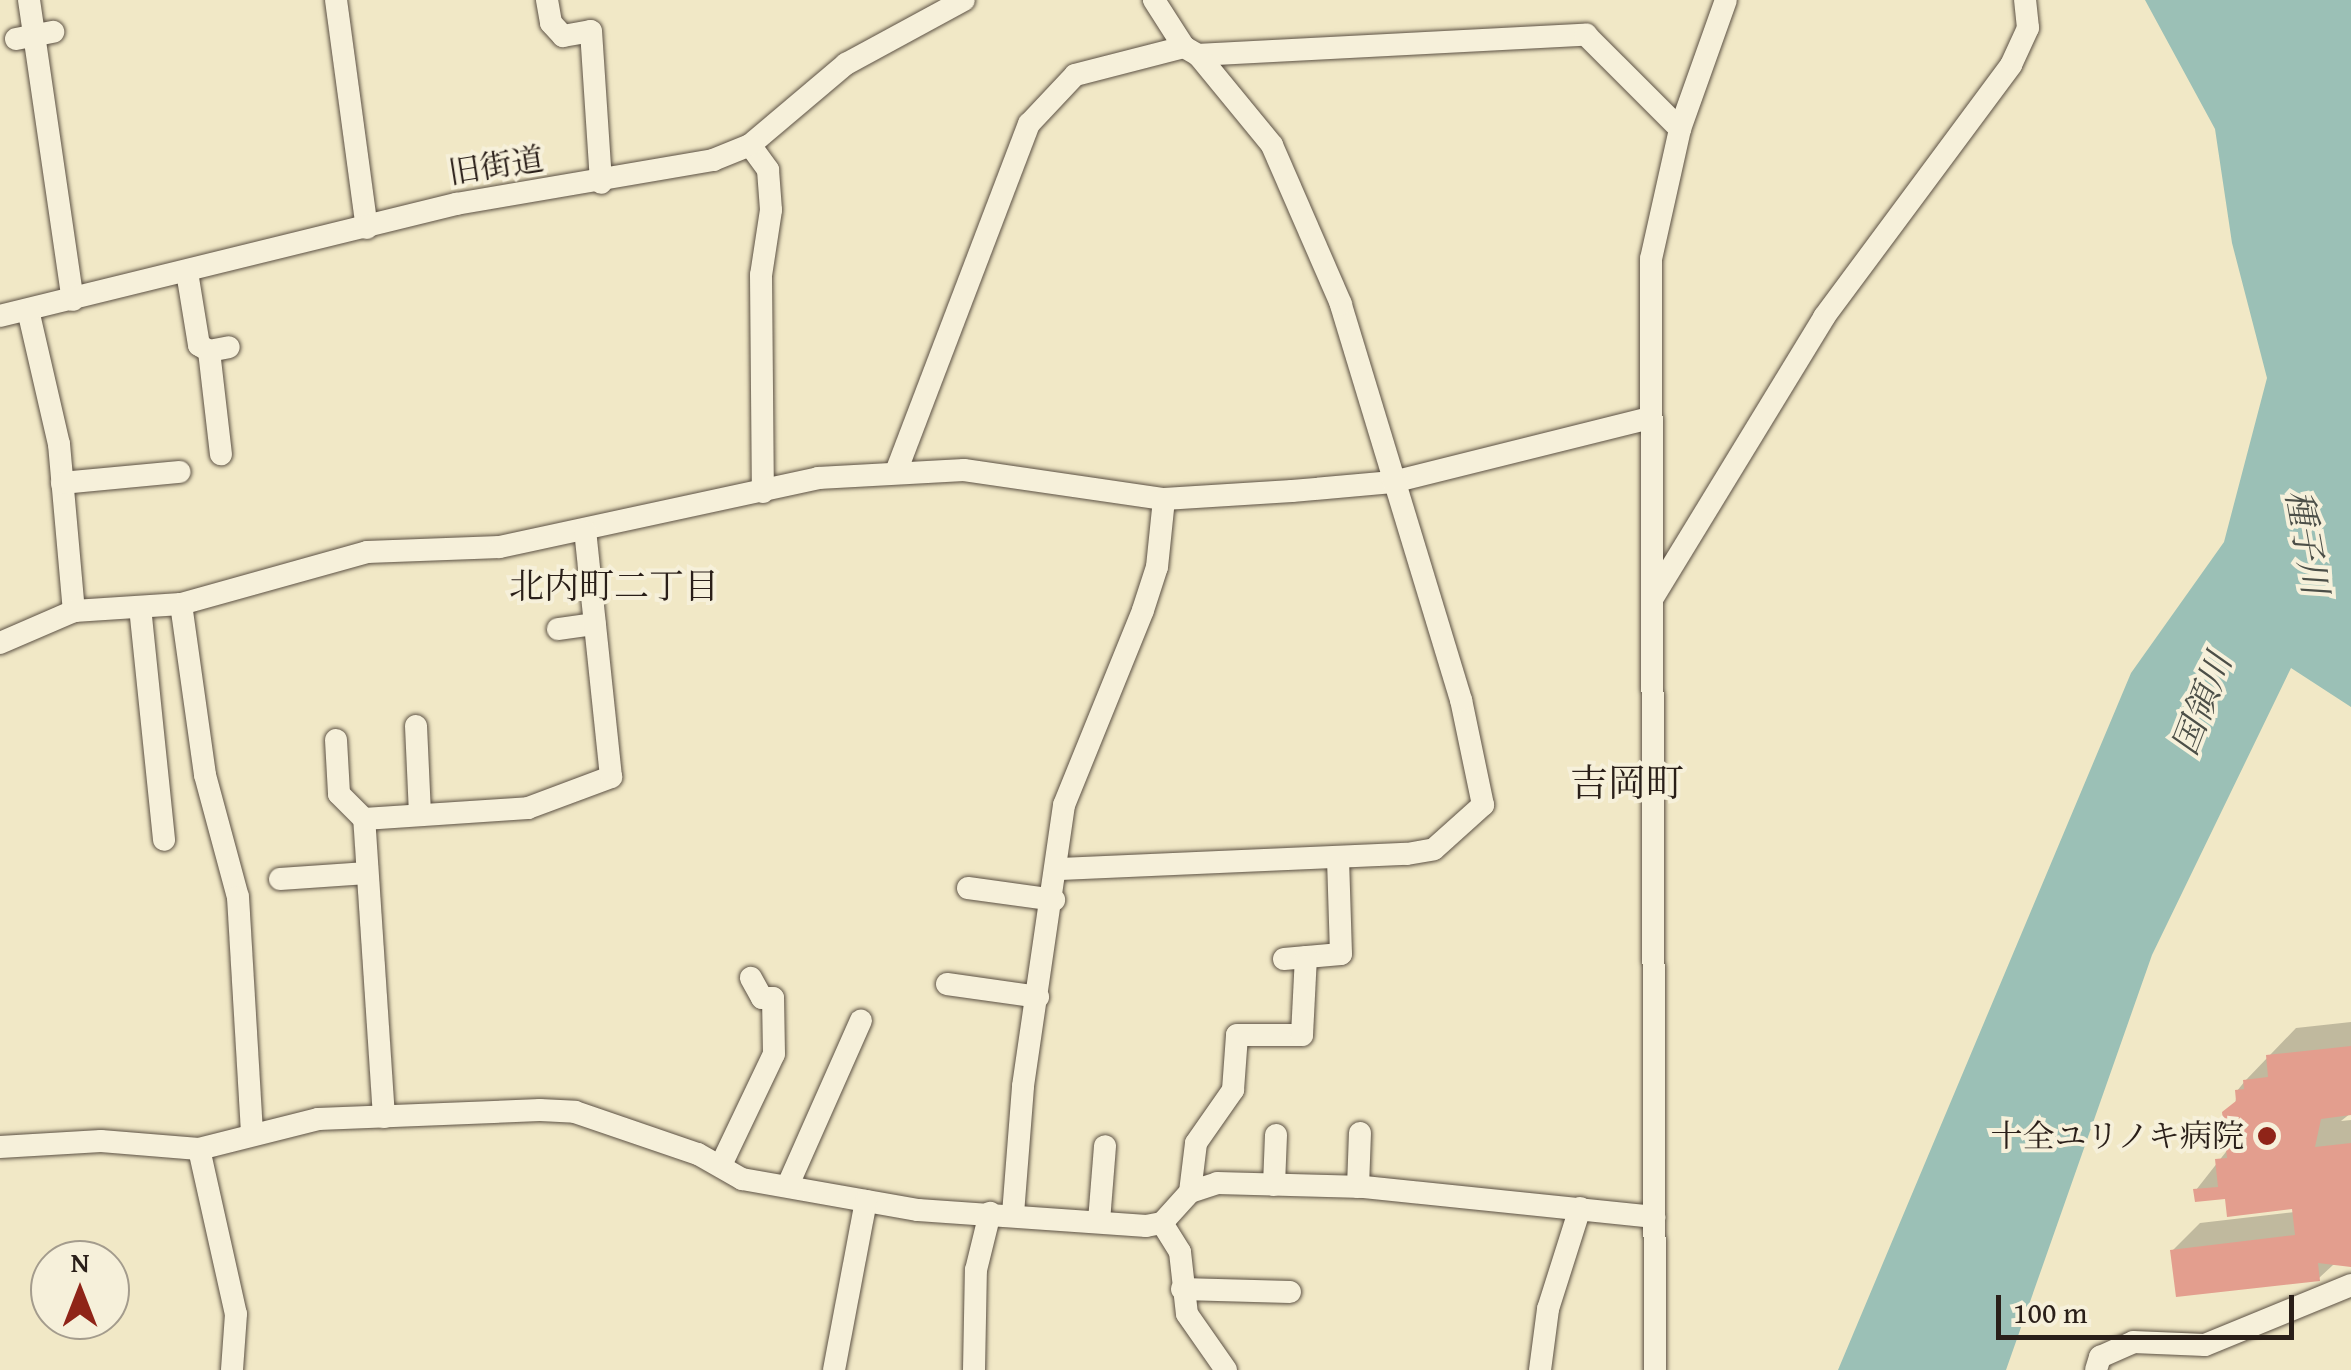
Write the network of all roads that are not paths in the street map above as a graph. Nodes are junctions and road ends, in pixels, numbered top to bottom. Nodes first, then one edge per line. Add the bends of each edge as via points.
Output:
1 (29, 0) edge
2 (336, 0) edge
3 (547, 0) edge
4 (964, 0) edge
5 (1154, 0) edge
6 (1726, 0) edge
7 (2025, 0) edge
8 (1191, 51) junction
9 (1680, 128) junction
10 (750, 145) junction
11 (601, 182) junction
12 (367, 228) junction
13 (187, 272) junction
14 (73, 300) junction
15 (28, 310) junction
16 (0, 316) edge
17 (1649, 418) junction
18 (227, 440) dead end
19 (179, 472) dead end
20 (896, 472) junction
21 (1393, 482) junction
22 (62, 484) junction
23 (763, 492) junction
24 (1164, 498) junction
25 (585, 531) junction
26 (1654, 596) junction
27 (181, 604) junction
28 (140, 607) junction
29 (74, 611) junction
30 (594, 624) junction
31 (558, 629) dead end
32 (0, 643) edge
33 (416, 726) dead end
34 (336, 740) dead end
35 (420, 815) junction
36 (364, 818) junction
37 (164, 840) dead end
38 (1338, 857) junction
39 (1060, 868) junction
40 (367, 873) junction
41 (280, 879) dead end
42 (968, 888) dead end
43 (1054, 900) junction
44 (751, 978) dead end
45 (948, 984) dead end
46 (1038, 997) junction
47 (861, 1020) dead end
48 (384, 1117) junction
49 (252, 1133) junction
50 (1360, 1133) dead end
51 (1276, 1135) dead end
52 (1105, 1146) dead end
53 (0, 1148) edge
54 (199, 1149) junction
55 (721, 1165) junction
56 (788, 1185) junction
57 (1274, 1185) junction
58 (1358, 1187) junction
59 (1190, 1192) junction
60 (866, 1201) junction
61 (1580, 1208) junction
62 (1002, 1214) junction
63 (1654, 1217) junction
64 (1099, 1222) junction
65 (1162, 1223) junction
66 (2351, 1285) edge
67 (1182, 1289) junction
68 (1290, 1292) dead end
69 (232, 1370) edge
70 (834, 1370) edge
71 (974, 1370) edge
72 (1226, 1370) edge
73 (1540, 1370) edge
74 (1655, 1370) edge
75 (2096, 1370) edge

1 - 14 street via 36,97 63,186
2 - 12 street
3 - 11 street via 551,23 563,36 591,31
4 - 10 street, 旧街道 via 846,64
5 - 8 street
6 - 9 street
7 - 26 street via 2026,37 2010,66 1824,317
8 - 9 street via 1586,35
8 - 20 street via 1076,75 1029,124
8 - 21 street via 1272,145 1341,304
9 - 17 street via 1652,259
10 - 11 street, 旧街道 via 713,160
10 - 23 street via 768,170 771,210 761,275
11 - 12 street, 旧街道 via 456,204
12 - 13 street, 旧街道
13 - 14 street, 旧街道
13 - 18 street via 199,345 219,349
14 - 15 street, 旧街道
15 - 16 street, 旧街道
15 - 22 street
17 - 21 street
17 - 26 street
19 - 22 street
20 - 23 street via 818,478
20 - 24 street via 964,470
21 - 24 street
21 - 38 street via 1461,700 1484,805 1434,849
22 - 29 street
23 - 25 street
24 - 39 street via 1157,567 1143,610 1072,774
25 - 27 street via 500,547 367,552
25 - 30 street
26 - 63 street
27 - 28 street
27 - 49 street via 204,775 238,896
28 - 29 street
28 - 37 street
29 - 32 street
30 - 31 street
30 - 35 street via 610,777 528,808
33 - 35 street
34 - 36 street via 339,794
35 - 36 street
36 - 40 street
38 - 39 street
38 - 59 street via 1341,954 1295,958 1302,1035 1237,1035 1233,1090 1196,1143
39 - 43 street
40 - 41 street
40 - 48 street
42 - 43 street
43 - 46 street
44 - 55 street via 762,998 773,998 774,1054
45 - 46 street
46 - 62 street
47 - 56 street
48 - 49 street via 318,1119
48 - 55 street via 575,1112
49 - 54 street
50 - 58 street
51 - 57 street
52 - 64 street
53 - 54 street via 100,1141
54 - 69 street via 236,1314
55 - 56 street via 742,1180
56 - 60 street
57 - 58 street
57 - 59 street via 1217,1183
58 - 61 street
59 - 65 street
60 - 62 street
60 - 70 street
61 - 63 street
61 - 73 street via 1548,1309
62 - 64 street
62 - 71 street via 976,1270
63 - 74 street
64 - 65 street
65 - 67 street via 1180,1252
66 - 75 street via 2205,1346 2132,1342 2100,1357
67 - 68 street
67 - 72 street via 1187,1314

